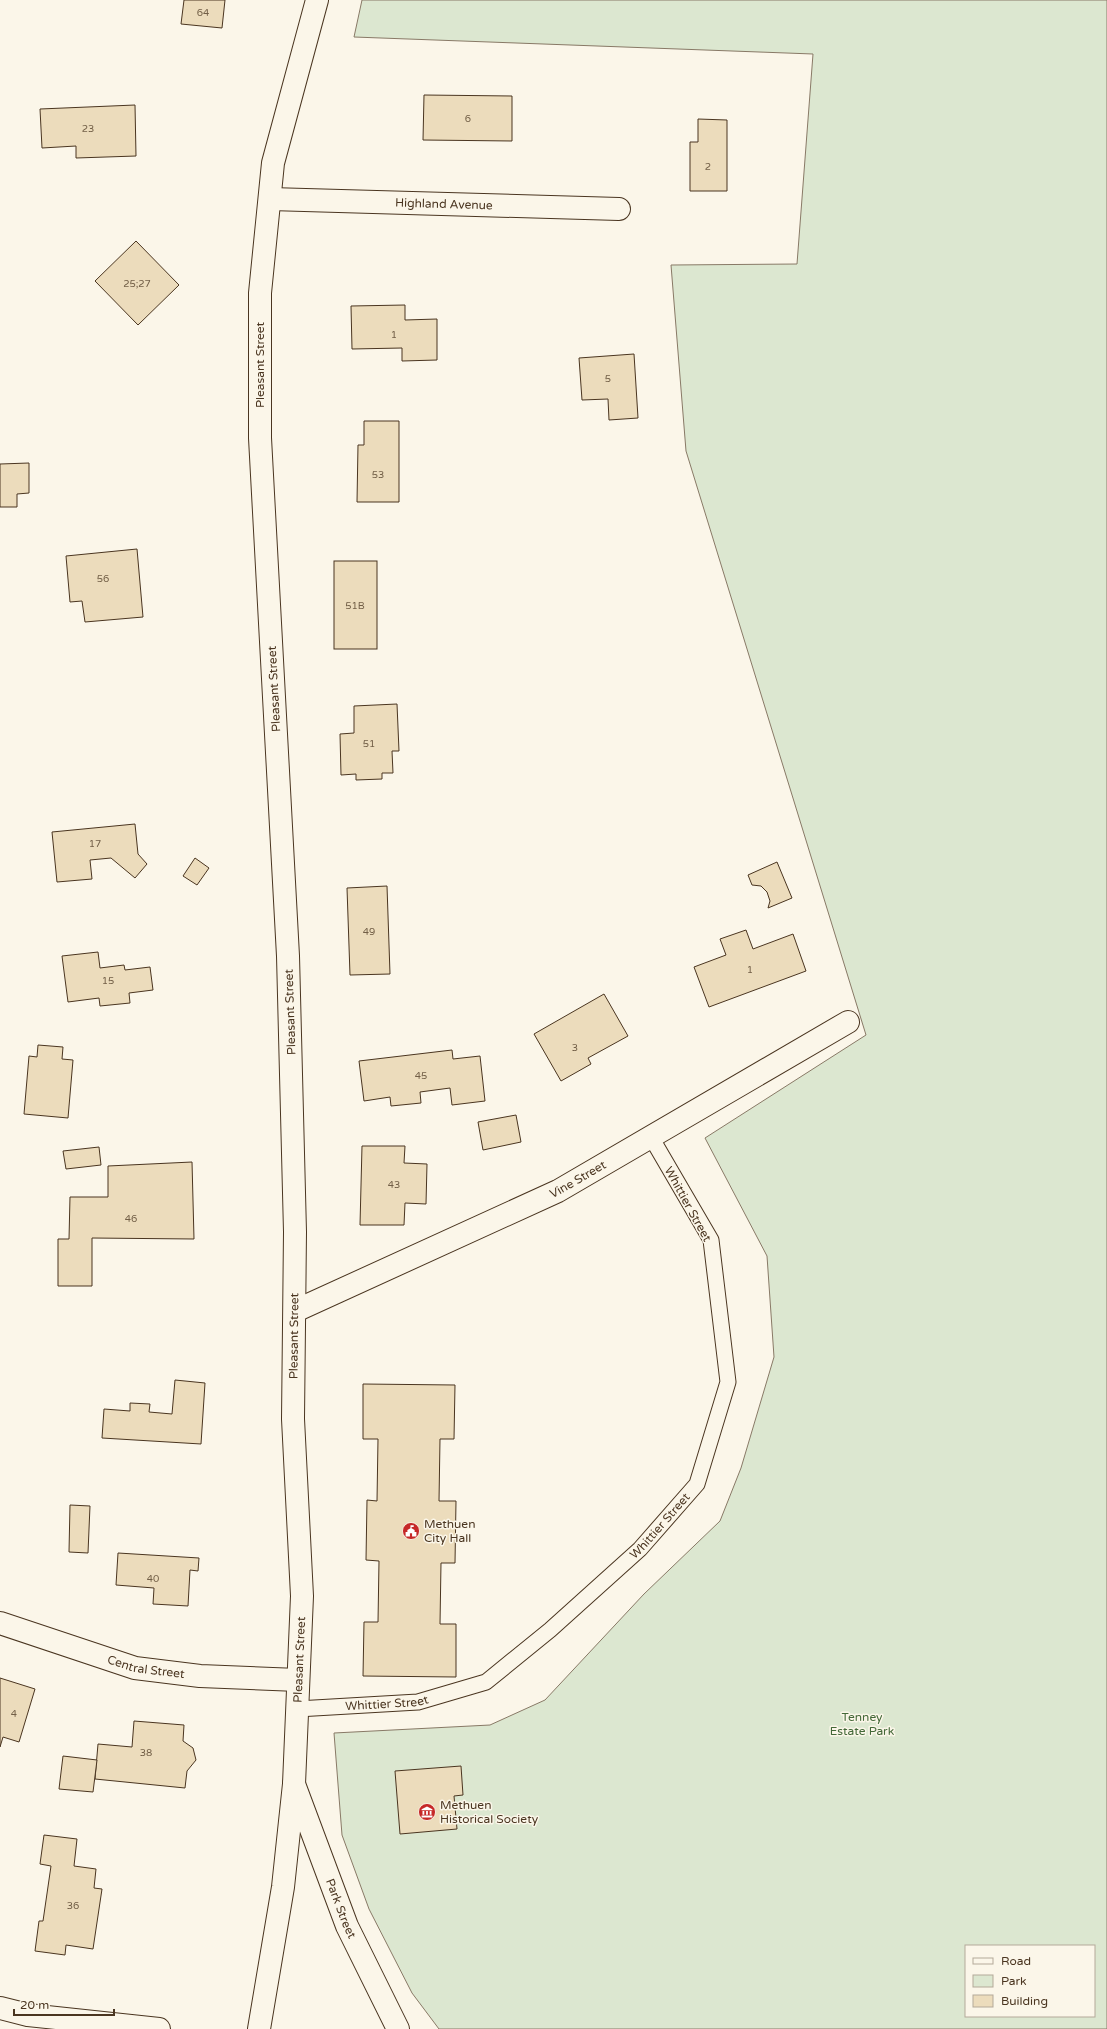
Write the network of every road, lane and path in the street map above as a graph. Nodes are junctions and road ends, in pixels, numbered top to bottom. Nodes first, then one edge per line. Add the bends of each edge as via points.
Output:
1 (317, 0) edge
2 (270, 199) junction
3 (619, 209) dead end
4 (848, 1022) dead end
5 (650, 1137) junction
6 (295, 1311) junction
7 (0, 1623) edge
8 (298, 1680) junction
9 (297, 1709) junction
10 (294, 1784) junction
11 (0, 2008) edge
12 (159, 2029) edge
13 (259, 2029) edge
14 (398, 2029) edge

1 - 2 main road, Pleasant Street via 273,163
2 - 3 main road, Highland Avenue
2 - 6 main road, Pleasant Street via 260,292 260,438 288,956
4 - 5 main road, Vine Street
5 - 6 main road, Vine Street via 558,1191
5 - 9 lane, Whittier Street via 710,1240 728,1382 697,1484 640,1549 550,1630 486,1682 418,1702
6 - 8 main road, Pleasant Street via 293,1419 302,1596
7 - 8 main road, Central Street via 135,1668 200,1676
8 - 9 main road, Pleasant Street
9 - 10 main road, Pleasant Street
10 - 13 main road, Pleasant Street via 283,1887
10 - 14 main road, Park Street via 347,1926
11 - 12 main road via 28,2015

